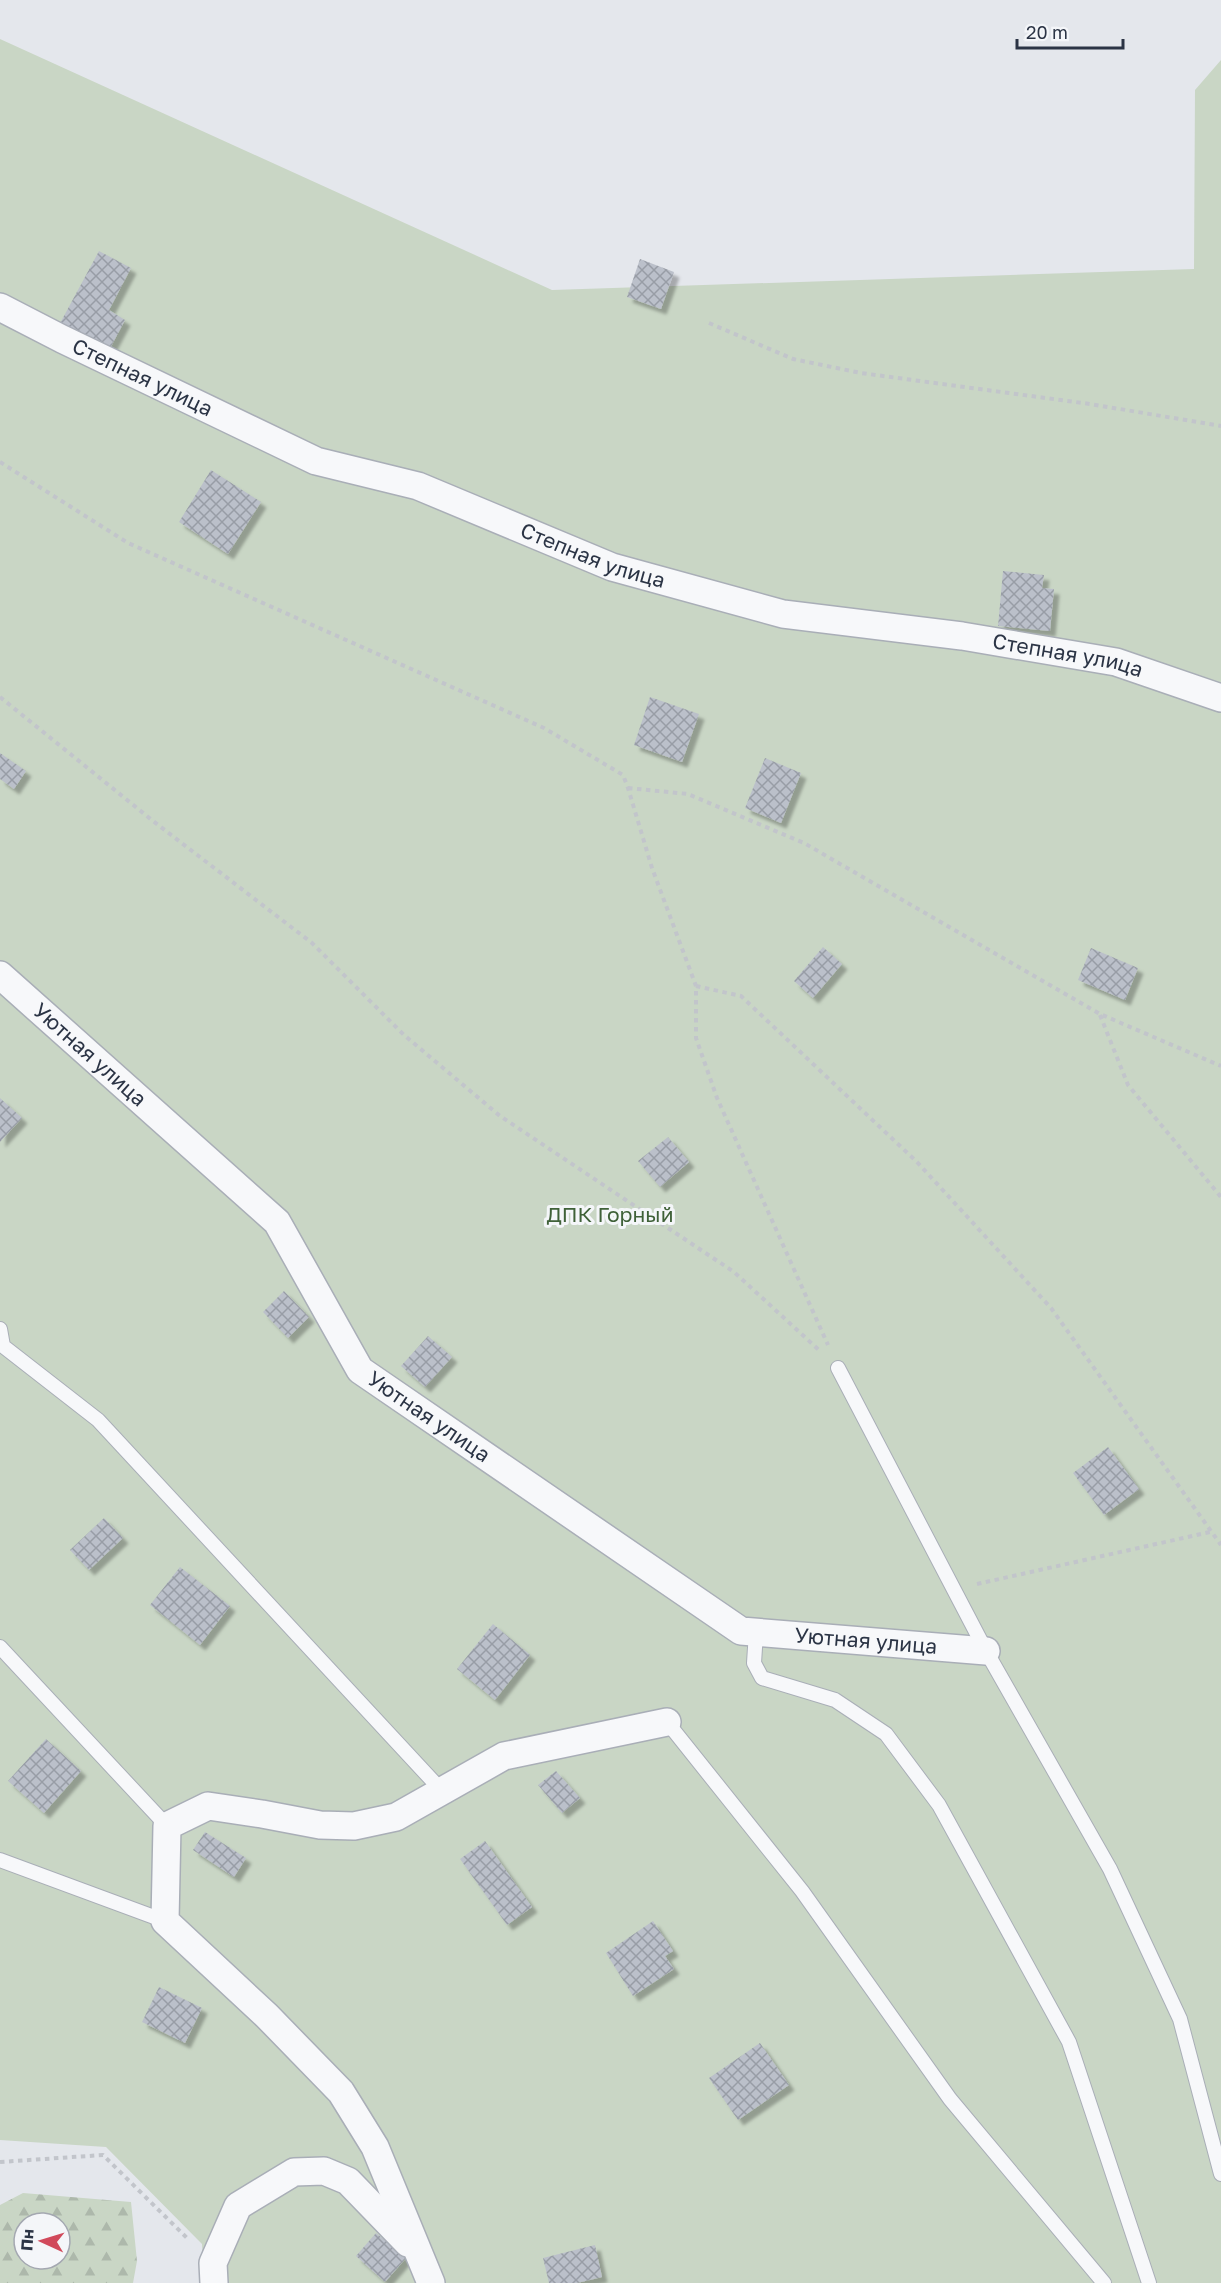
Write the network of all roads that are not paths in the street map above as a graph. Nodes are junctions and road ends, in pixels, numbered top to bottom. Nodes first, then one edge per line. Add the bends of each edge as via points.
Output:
1 (0, 307) edge
2 (1221, 698) edge
3 (0, 975) edge
4 (0, 1329) edge
5 (838, 1368) road end
6 (756, 1632) junction
7 (0, 1647) edge
8 (986, 1651) junction
9 (667, 1722) joint
10 (443, 1792) junction
11 (166, 1826) junction
12 (0, 1860) edge
13 (165, 1921) junction
14 (1221, 2174) edge
15 (417, 2253) junction
16 (213, 2273) edge
17 (431, 2283) edge
18 (1104, 2283) edge
19 (1149, 2283) edge

1 - 2 street, Степная улица via 316,461 418,486 612,567 783,614 962,636 1116,662
3 - 6 street, Уютная улица via 278,1222 360,1370 741,1631
4 - 10 lane via 3,1346 98,1420
5 - 8 lane
6 - 8 street, Уютная улица
6 - 19 lane via 754,1663 762,1678 835,1700 886,1734 939,1805 1069,2042
7 - 11 lane
8 - 14 lane via 1110,1869 1180,2019
9 - 10 street via 504,1756
9 - 18 lane via 802,1891 950,2099
10 - 11 street via 396,1817 354,1826 320,1825 208,1806
11 - 13 street
12 - 13 lane
13 - 15 street via 341,2092 375,2147
15 - 16 street via 348,2181 324,2171 294,2172 238,2206
15 - 17 street

